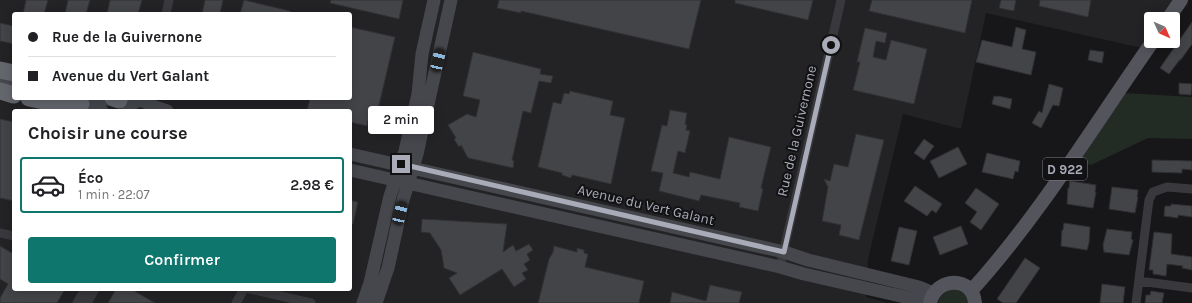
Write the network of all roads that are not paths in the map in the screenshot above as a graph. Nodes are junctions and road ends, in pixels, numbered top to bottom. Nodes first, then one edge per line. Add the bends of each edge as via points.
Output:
1 (169, 0) edge
2 (434, 0) edge
3 (451, 0) edge
4 (841, 0) edge
5 (1181, 0) edge
6 (166, 12) edge
7 (1173, 12) edge
8 (1148, 48) edge
9 (0, 70) edge
10 (12, 73) edge
11 (0, 80) edge
12 (12, 83) edge
13 (0, 91) edge
14 (12, 94) edge
15 (38, 100) edge
16 (88, 101) edge
17 (137, 103) edge
18 (99, 109) edge
19 (160, 109) edge
20 (352, 154) edge
21 (407, 166) junction
22 (352, 170) edge
23 (395, 179) junction
24 (408, 182) junction
25 (1192, 189) edge
26 (0, 233) edge
27 (12, 236) edge
28 (784, 252) junction
29 (780, 267) junction
30 (1139, 281) junction
31 (1192, 288) edge
32 (84, 291) edge
33 (95, 291) edge
34 (243, 291) edge
35 (259, 291) edge
36 (973, 297) edge
37 (929, 300) edge
38 (77, 303) edge
39 (87, 303) edge
40 (236, 303) edge
41 (310, 303) edge
42 (363, 303) edge
43 (376, 303) edge
44 (1136, 303) edge

1 - 6 street
2 - 21 street via 422,54
3 - 21 street
4 - 28 street, Rue de la Guivernone
5 - 7 main road
8 - 36 main road, D 922 via 1048,194 987,274
9 - 10 highway
11 - 12 street
13 - 14 highway
15 - 16 highway via 67,106
16 - 17 street
16 - 18 street
17 - 19 street
20 - 21 street, Avenue du Vert Galant
21 - 23 street
21 - 24 street
21 - 28 street, Avenue du Vert Galant
22 - 23 street
23 - 24 street
23 - 42 street
24 - 29 street
24 - 43 street via 388,268
25 - 30 street via 1167,187 1153,192 1149,200
26 - 27 street
28 - 29 street, Rue de la Guivernone
28 - 37 street, Avenue du Vert Galant via 919,286
29 - 37 street via 914,299
30 - 31 street
30 - 44 street
32 - 38 street
33 - 39 street
34 - 40 street
35 - 41 street
36 - 37 main road via 964,285 948,283 937,289

